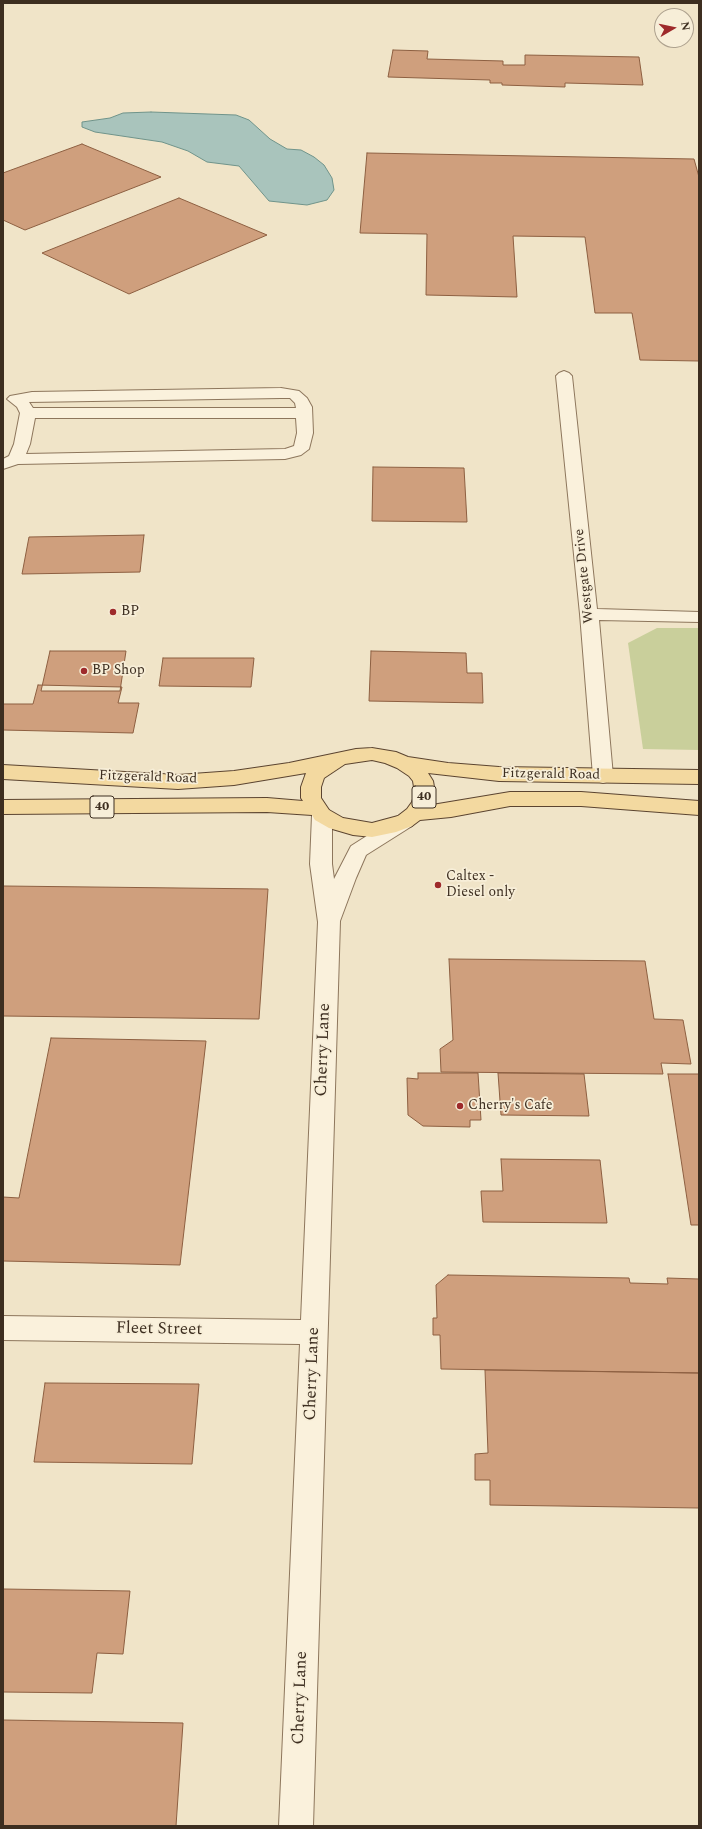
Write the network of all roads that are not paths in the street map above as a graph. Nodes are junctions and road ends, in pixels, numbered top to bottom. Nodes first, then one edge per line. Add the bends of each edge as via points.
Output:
1 (564, 376) dead end
2 (9, 399) edge
3 (28, 413) junction
4 (302, 413) junction
5 (10, 462) edge
6 (589, 614) junction
7 (699, 617) edge
8 (339, 759) junction
9 (404, 763) junction
10 (3, 772) edge
11 (603, 776) junction
12 (699, 777) edge
13 (3, 807) edge
14 (699, 808) edge
15 (320, 812) junction
16 (410, 818) junction
17 (329, 922) junction
18 (3, 1328) edge
19 (314, 1332) junction
20 (296, 1826) edge

1 - 6 street, Westgate Drive
2 - 3 street via 23,404
2 - 4 street via 39,396 281,393 294,394 302,401
3 - 4 street
3 - 5 street via 22,444
4 - 5 street via 305,433 301,448 285,454
6 - 7 street
6 - 11 street, Westgate Drive
8 - 9 main road, 40 via 372,754
8 - 10 main road, Fitzgerald Road / 40 via 234,778 178,782
8 - 15 main road, 40 via 316,775 311,786 311,798
9 - 11 main road, Fitzgerald Road / 40 via 499,774
9 - 16 main road, 40 via 416,771 423,782 425,793 422,804
11 - 12 main road, Fitzgerald Road / 40
13 - 15 main road, Fitzgerald Road / 40 via 267,805
14 - 16 main road, Fitzgerald Road / 40 via 581,800 510,799
15 - 16 main road, 40 via 336,823 372,830 389,827
15 - 17 street, Cherry Lane via 321,864
16 - 17 street, Cherry Lane via 358,851
17 - 19 street, Cherry Lane
18 - 19 street, Fleet Street
19 - 20 street, Cherry Lane

